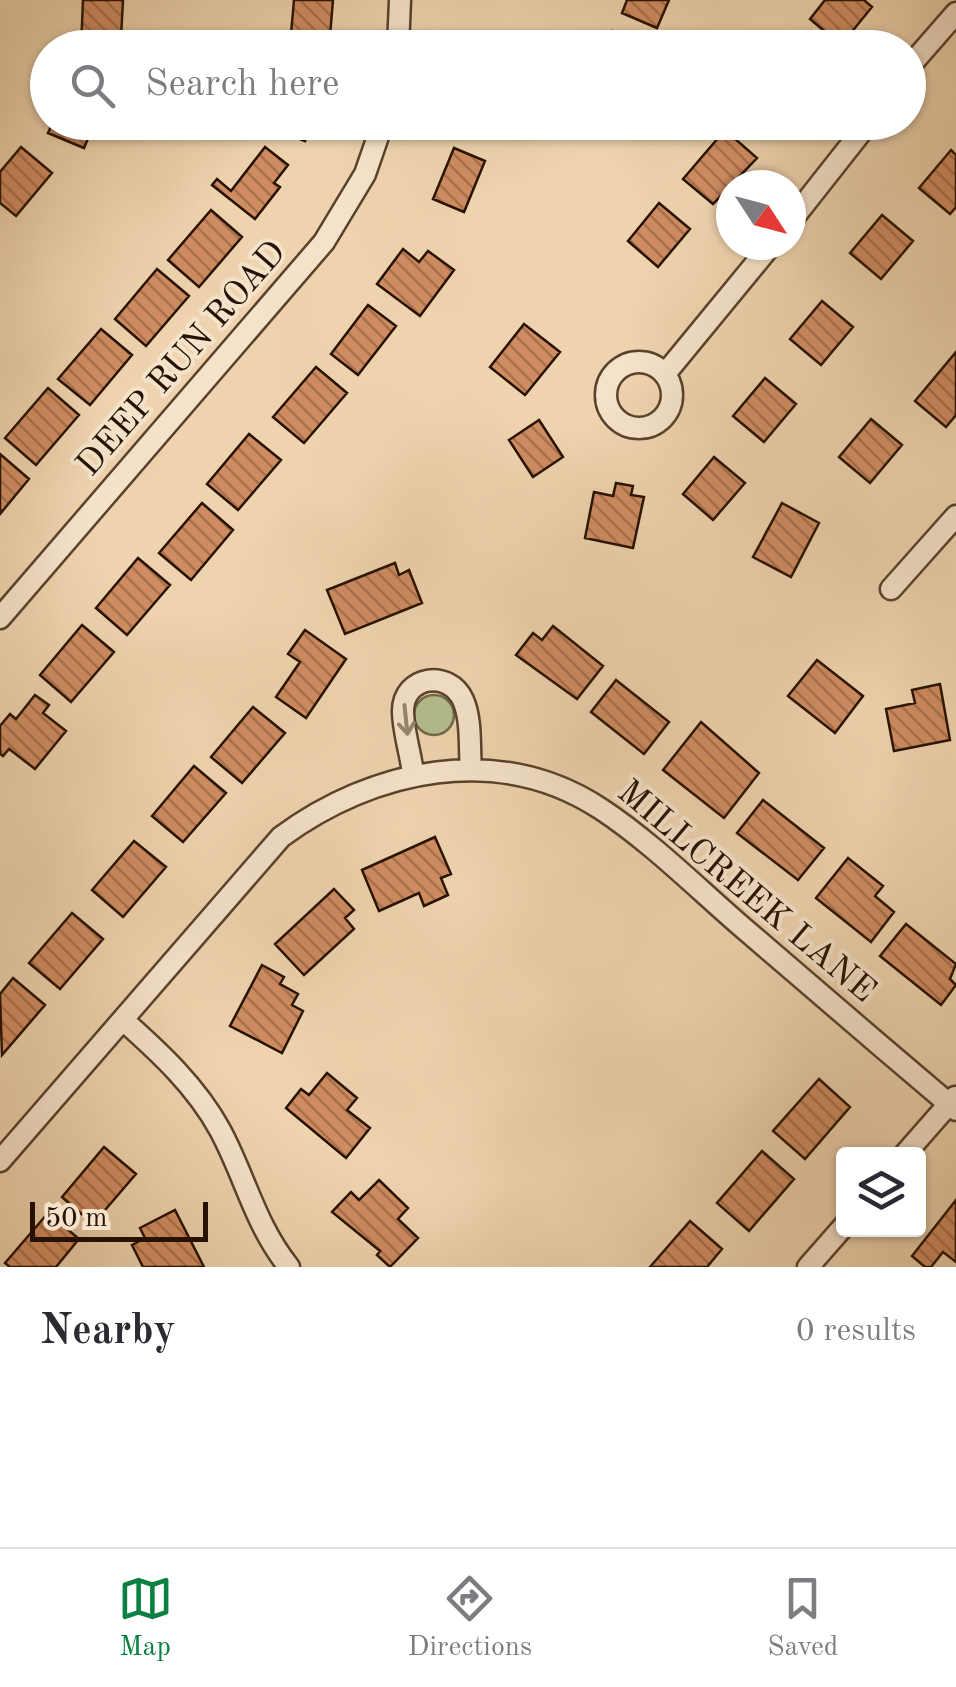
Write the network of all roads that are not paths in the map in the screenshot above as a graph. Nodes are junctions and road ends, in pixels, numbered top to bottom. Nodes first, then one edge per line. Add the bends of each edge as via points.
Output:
1 (400, 0) edge
2 (956, 14) edge
3 (399, 30) edge
4 (926, 48) edge
5 (376, 140) edge
6 (855, 140) edge
7 (806, 202) edge
8 (759, 260) edge
9 (664, 374) dead end
10 (956, 516) edge
11 (890, 589) dead end
12 (0, 618) edge
13 (471, 770) junction
14 (413, 774) junction
15 (123, 1020) junction
16 (954, 1103) edge
17 (912, 1147) edge
18 (0, 1161) edge
19 (836, 1235) edge
20 (290, 1267) edge
21 (808, 1267) edge

1 - 3 street
2 - 4 street
5 - 12 street, DEEP RUN ROAD via 365,174 324,242
6 - 7 street
8 - 9 street
10 - 11 street
13 - 14 street, MILLCREEK LANE
13 -> 14 street via 464,702 456,688 431,679 417,684 403,711
13 - 16 street, MILLCREEK LANE via 540,784 598,807
14 - 15 street, MILLCREEK LANE via 334,801 281,837
15 - 18 street, MILLCREEK LANE
15 - 20 street via 203,1103 254,1212
16 - 17 street
19 - 21 street

